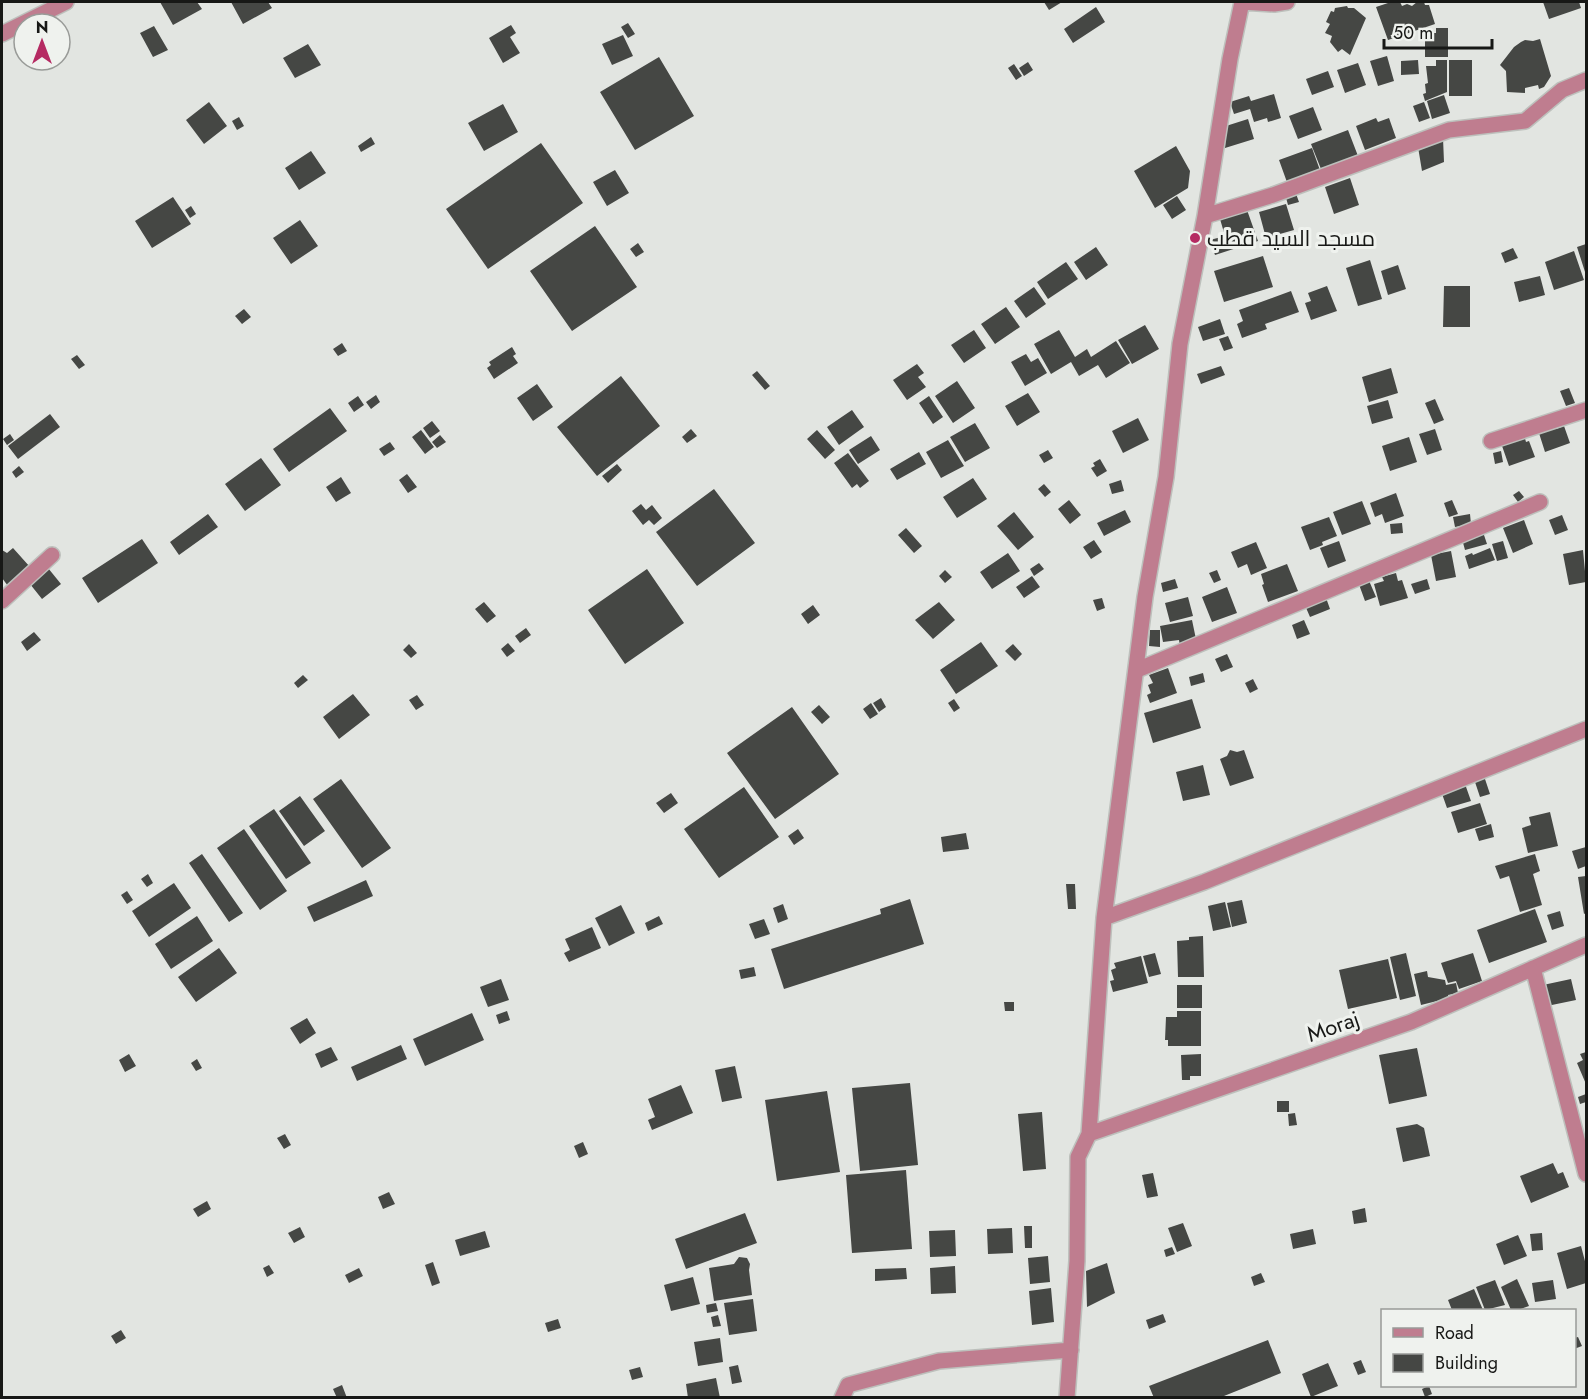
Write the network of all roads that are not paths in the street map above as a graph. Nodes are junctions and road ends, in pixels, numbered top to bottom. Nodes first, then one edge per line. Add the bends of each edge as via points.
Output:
1 (66, 2) edge
2 (1242, 2) edge
3 (1287, 2) edge
4 (2, 34) edge
5 (1587, 80) edge
6 (1205, 216) junction
7 (1587, 410) edge
8 (1491, 441) dead end
9 (1540, 502) dead end
10 (52, 555) dead end
11 (2, 601) edge
12 (1137, 670) junction
13 (1587, 729) edge
14 (1104, 918) junction
15 (1587, 945) edge
16 (1533, 968) junction
17 (1089, 1134) junction
18 (1587, 1174) edge
19 (1071, 1350) junction
20 (842, 1398) edge
21 (1067, 1398) edge

1 - 4 street
2 - 3 street
2 - 6 street
5 - 6 street via 1562,90 1525,121 1449,130
6 - 12 street via 1180,344 1166,477
7 - 8 street
9 - 12 street
10 - 11 street
12 - 14 street
13 - 14 street
14 - 17 street
15 - 16 street, Moraj
16 - 17 street, Moraj via 1411,1022
16 - 18 street
17 - 19 street via 1078,1157
19 - 20 street via 939,1361 848,1385
19 - 21 street

